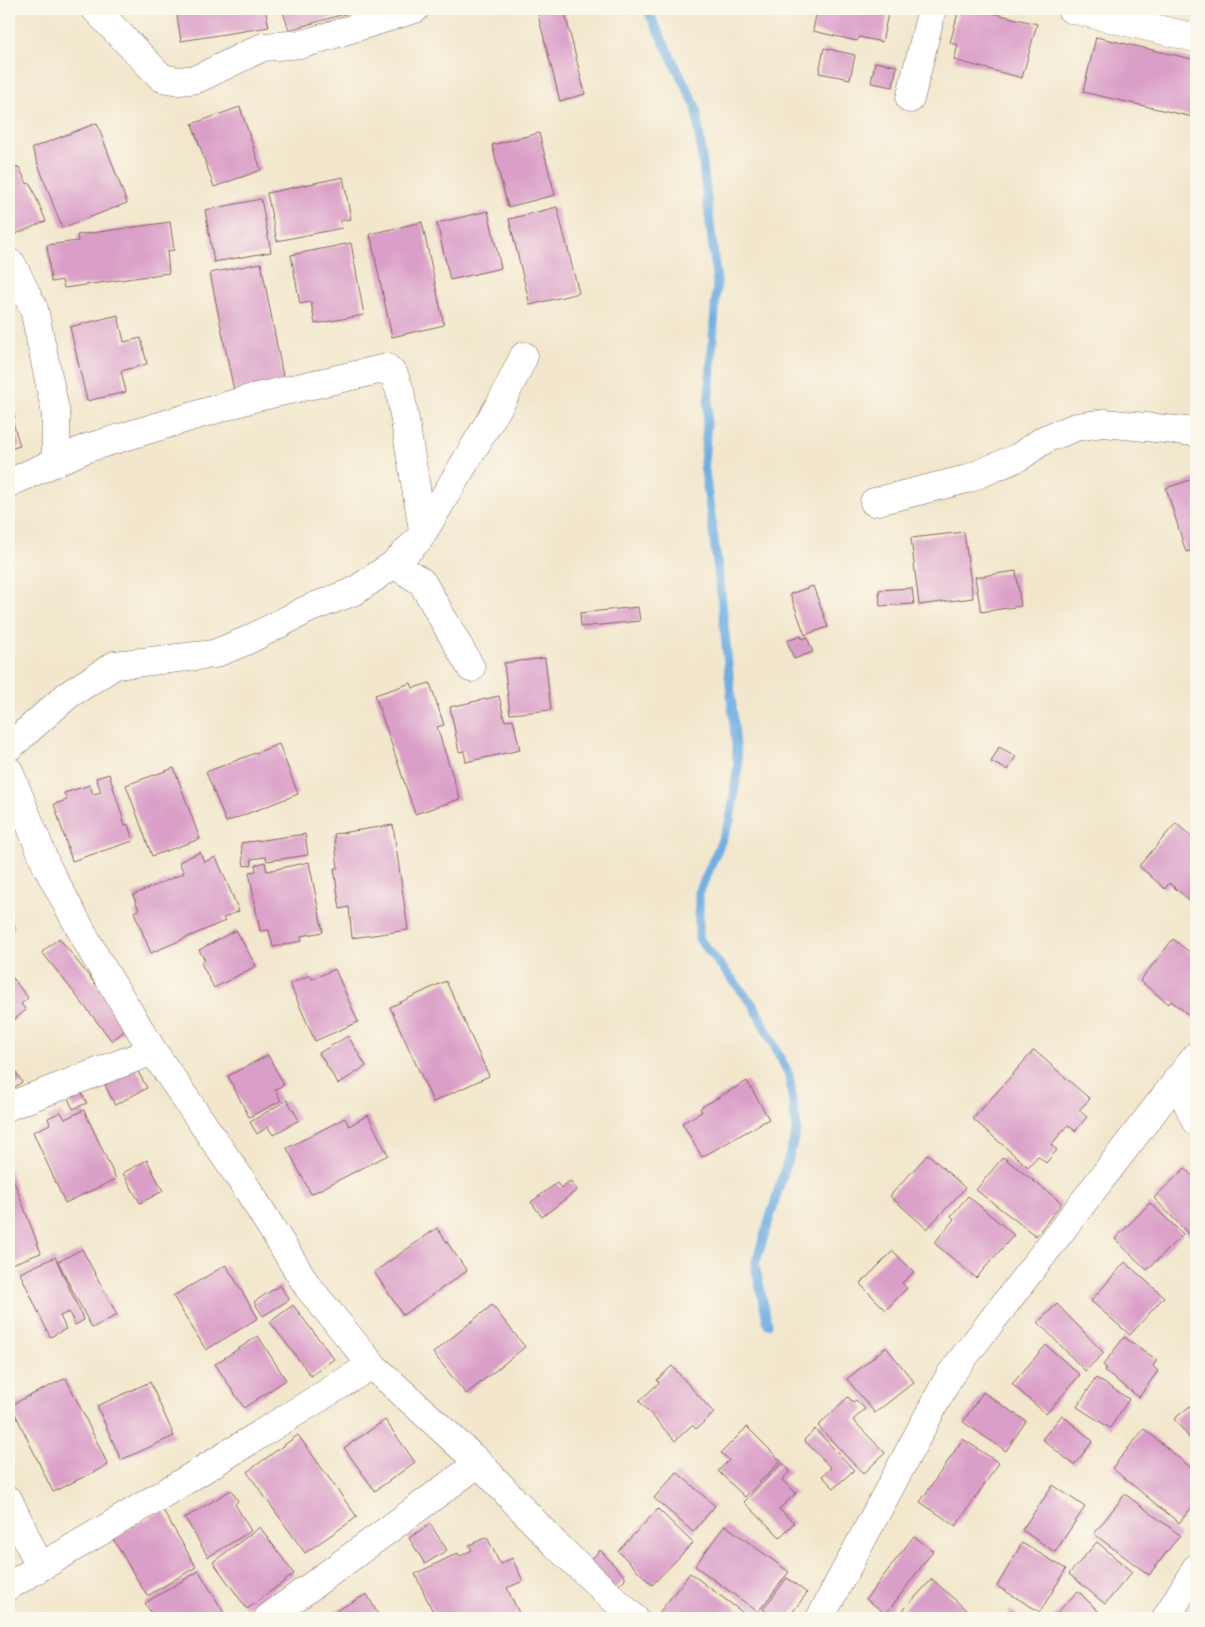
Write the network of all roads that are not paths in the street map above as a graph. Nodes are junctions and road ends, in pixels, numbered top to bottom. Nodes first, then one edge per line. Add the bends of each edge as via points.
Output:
1 (95, 9) edge
2 (415, 9) edge
3 (932, 9) edge
4 (1071, 9) edge
5 (1196, 38) edge
6 (910, 99) dead end
7 (12, 264) dead end
8 (524, 356) dead end
9 (1196, 432) edge
10 (56, 462) junction
11 (9, 483) edge
12 (874, 502) dead end
13 (423, 530) junction
14 (394, 564) junction
15 (471, 668) dead end
16 (9, 747) edge
17 (9, 771) edge
18 (153, 1051) junction
19 (1196, 1056) edge
20 (1177, 1079) junction
21 (9, 1106) edge
22 (1196, 1122) edge
23 (372, 1364) junction
24 (479, 1463) junction
25 (9, 1501) edge
26 (40, 1567) junction
27 (1196, 1568) edge
28 (9, 1586) edge
29 (268, 1618) edge
30 (634, 1618) edge
31 (820, 1618) edge
32 (1166, 1618) edge

1 - 2 street via 162,78 179,81 197,79 263,48 303,44
3 - 6 street
4 - 5 street
7 - 10 street via 34,309 56,414
8 - 13 street via 503,399
9 - 12 street via 1104,423 1076,427 1045,439 1019,457 967,479
10 - 11 street
10 - 13 street via 88,448 253,398 387,368 394,375 400,391
13 - 14 street
14 - 15 street via 422,582
14 - 16 street via 355,592 308,609 214,654 115,665 68,695
17 - 18 street via 47,867 95,956
18 - 21 street
18 - 23 street via 248,1190 308,1287
19 - 20 street
20 - 22 street
20 - 31 street via 950,1376
23 - 24 street
23 - 26 street
24 - 29 street
24 - 30 street via 554,1543
25 - 26 street
26 - 28 street
27 - 32 street

